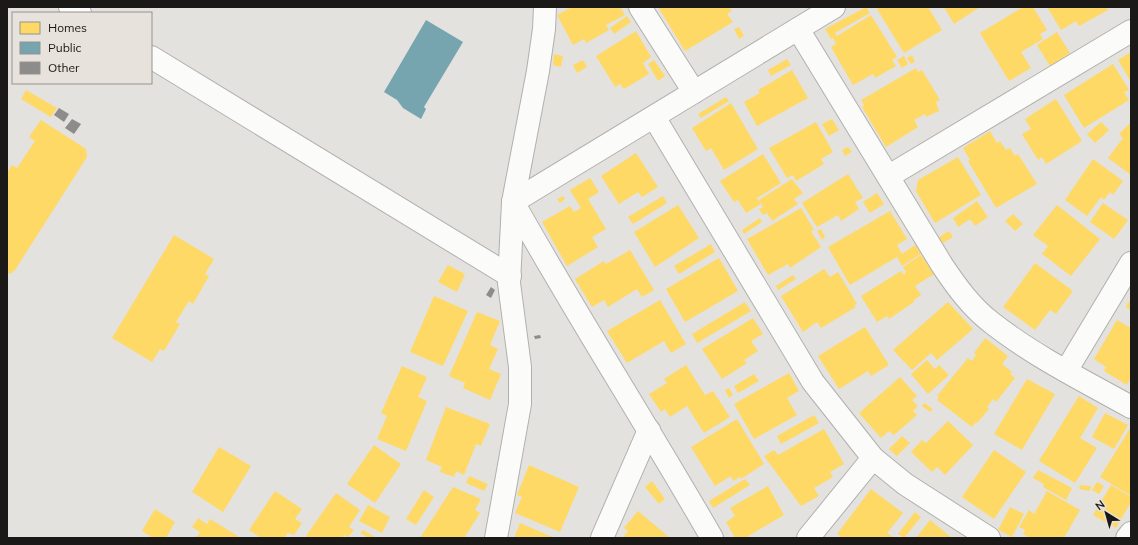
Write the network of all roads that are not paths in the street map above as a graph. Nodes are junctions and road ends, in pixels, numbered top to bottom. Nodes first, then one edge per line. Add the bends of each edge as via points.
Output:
1 (545, 7) edge
2 (640, 7) edge
3 (834, 7) edge
4 (798, 29) junction
5 (1131, 31) edge
6 (152, 58) edge
7 (694, 92) junction
8 (654, 117) junction
9 (889, 176) junction
10 (513, 202) junction
11 (1131, 263) edge
12 (510, 276) junction
13 (1066, 371) junction
14 (1131, 407) edge
15 (649, 430) junction
16 (873, 458) junction
17 (1131, 533) edge
18 (496, 538) edge
19 (602, 538) edge
20 (712, 538) edge
21 (808, 538) edge
22 (989, 538) edge
23 (1127, 538) edge

1 - 10 street via 540,57
2 - 7 street
3 - 4 street
4 - 7 street
4 - 9 street
5 - 9 street
6 - 12 street
7 - 8 street
8 - 10 street
8 - 16 street via 813,382
9 - 13 street via 959,290 991,323
10 - 12 street
10 - 15 street
11 - 13 street
12 - 18 street via 520,367 520,404
13 - 14 street
15 - 19 street
15 - 20 street
16 - 21 street
16 - 22 street via 904,484
17 - 23 street

